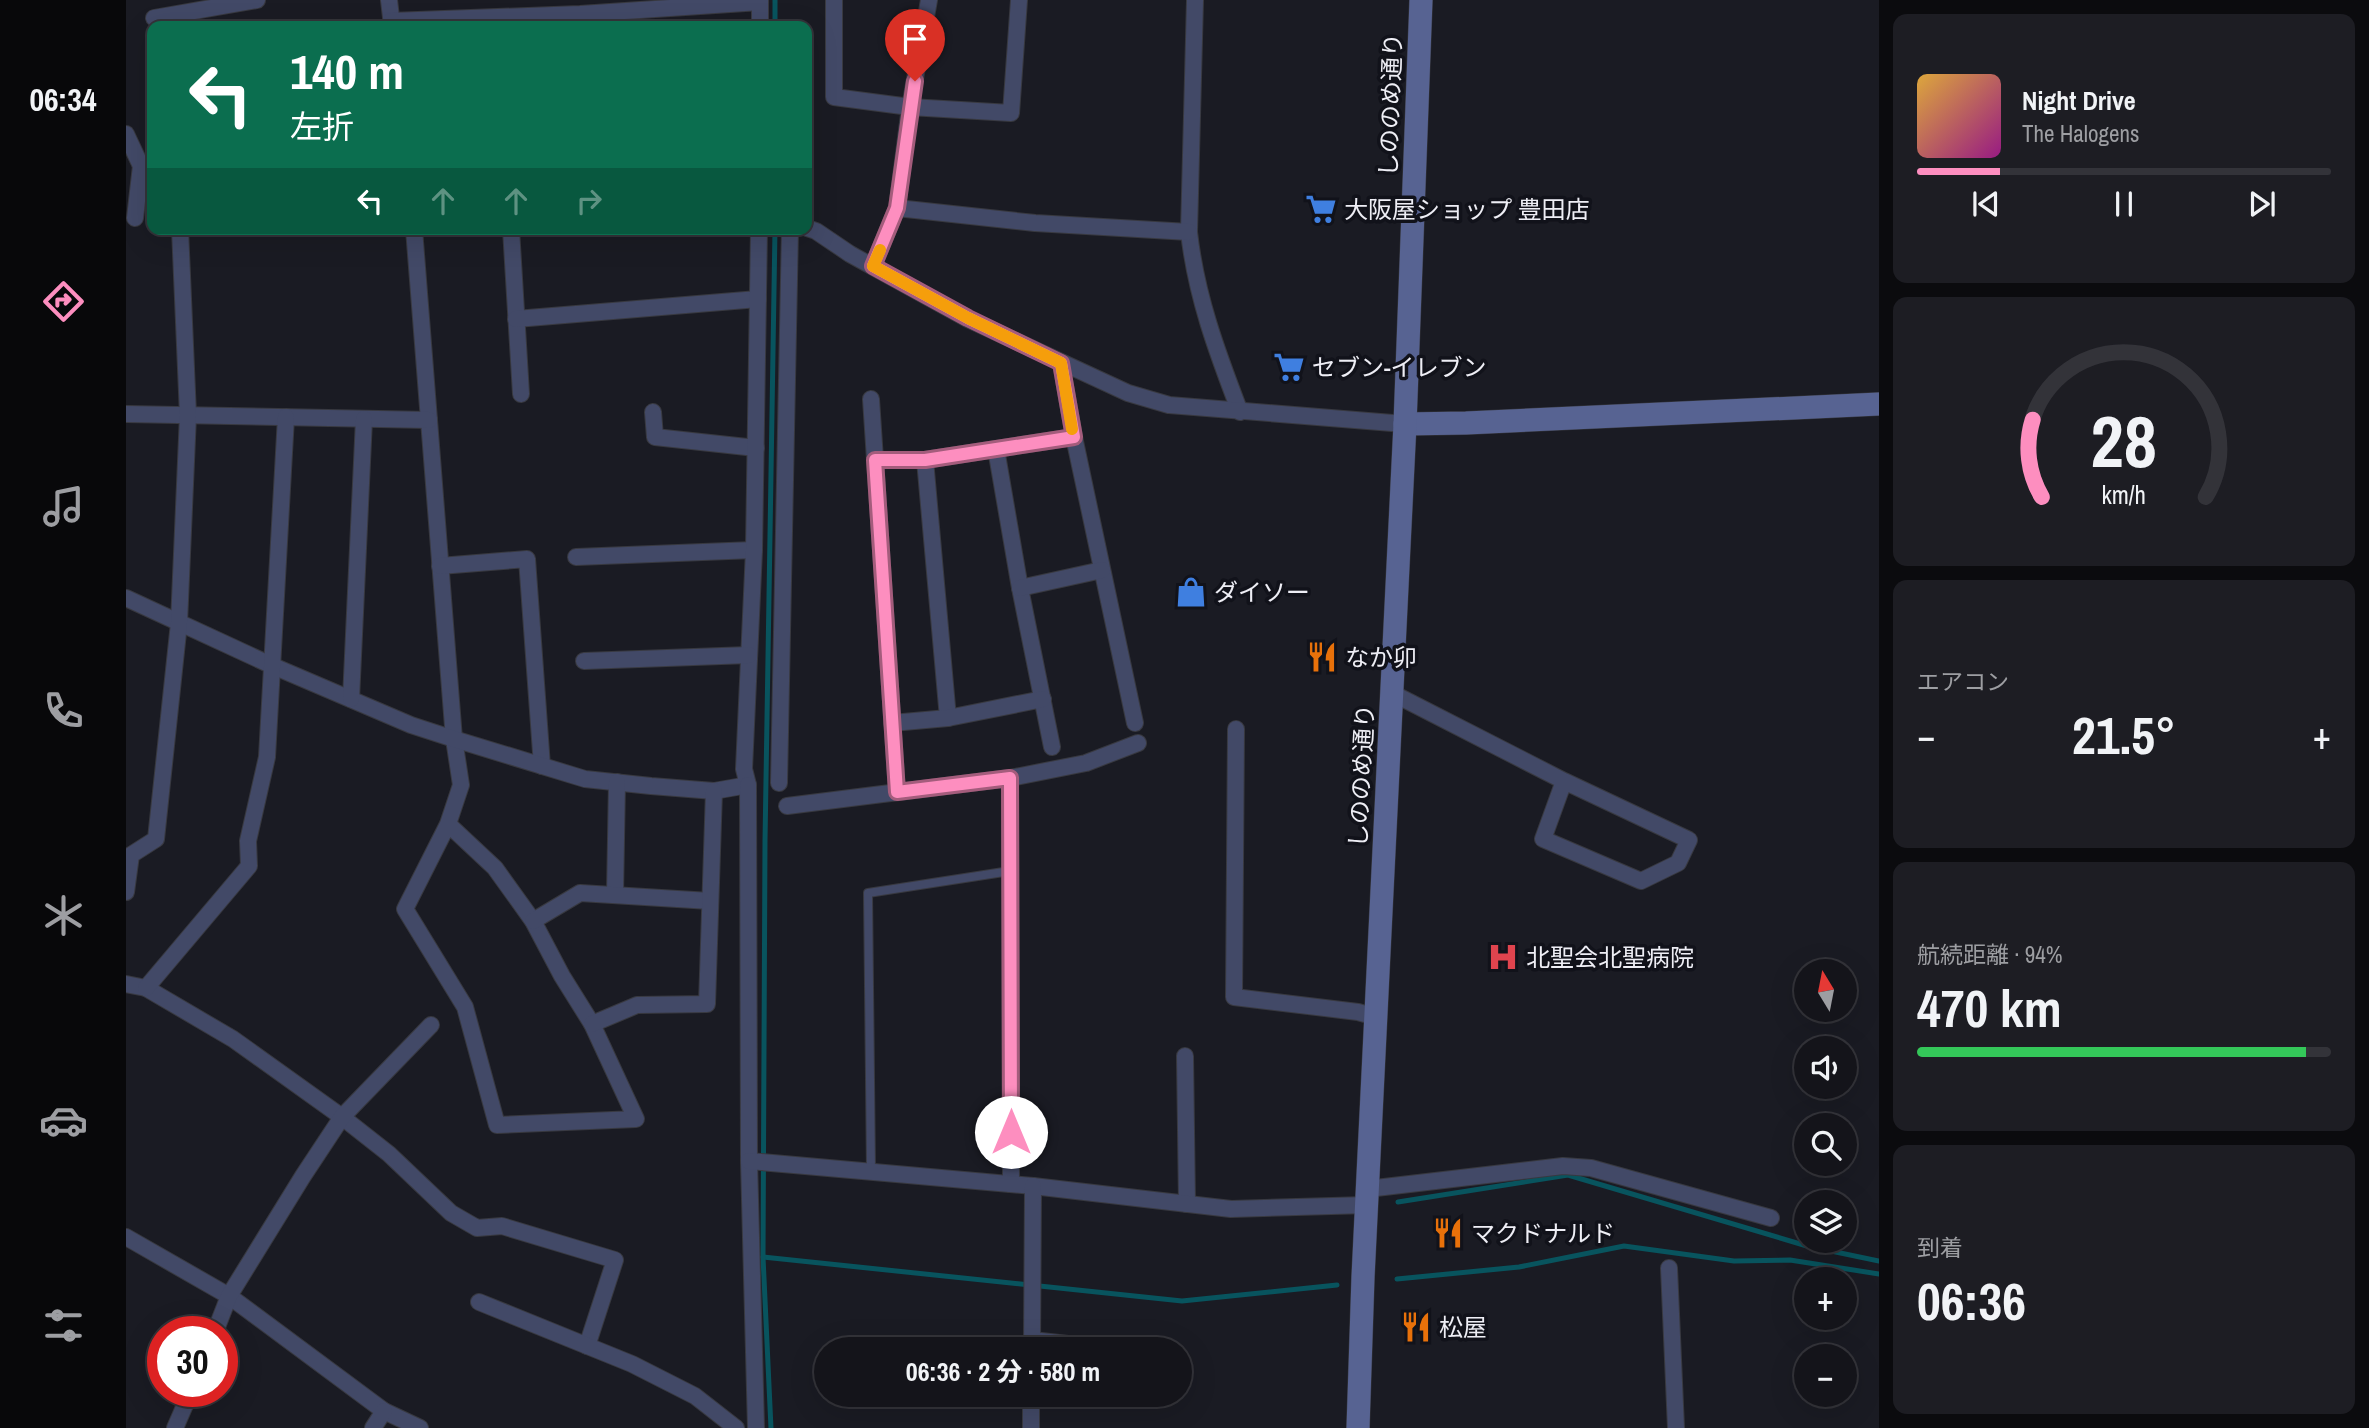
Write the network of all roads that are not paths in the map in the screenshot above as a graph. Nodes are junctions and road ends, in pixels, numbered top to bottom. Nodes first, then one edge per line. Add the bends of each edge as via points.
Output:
1 (257, 0) edge
2 (389, 0) edge
3 (834, 0) edge
4 (929, 0) edge
5 (1019, 0) edge
6 (1195, 0) edge
7 (1421, 0) edge
8 (760, 1) edge
9 (154, 18) dead end
10 (200, 18) edge
11 (391, 21) edge
12 (448, 21) edge
13 (760, 21) edge
14 (911, 107) junction
15 (126, 134) edge
16 (897, 208) junction
17 (130, 218) edge
18 (812, 231) edge
19 (1189, 232) junction
20 (180, 235) edge
21 (414, 235) edge
22 (511, 235) edge
23 (759, 235) edge
24 (790, 235) edge
25 (873, 266) junction
26 (758, 299) junction
27 (516, 319) junction
28 (1061, 363) junction
29 (521, 394) dead end
30 (871, 399) dead end
31 (1879, 404) edge
32 (653, 412) dead end
33 (1240, 412) junction
34 (126, 414) edge
35 (188, 415) junction
36 (286, 417) junction
37 (364, 419) junction
38 (429, 420) junction
39 (1405, 424) junction
40 (1074, 437) junction
41 (756, 448) junction
42 (996, 449) junction
43 (875, 460) junction
44 (925, 460) junction
45 (754, 550) junction
46 (576, 557) dead end
47 (440, 566) junction
48 (1102, 570) junction
49 (1020, 588) junction
50 (126, 597) edge
51 (179, 623) junction
52 (749, 656) junction
53 (584, 662) dead end
54 (272, 666) junction
55 (1392, 693) junction
56 (351, 699) junction
57 (1043, 699) junction
58 (948, 718) junction
59 (892, 723) junction
60 (1135, 723) dead end
61 (1236, 729) dead end
62 (454, 739) junction
63 (1139, 743) dead end
64 (1052, 747) dead end
65 (542, 766) junction
66 (1010, 778) junction
67 (1564, 781) junction
68 (617, 782) junction
69 (779, 783) dead end
70 (748, 785) junction
71 (714, 790) junction
72 (897, 792) junction
73 (788, 806) dead end
74 (448, 824) junction
75 (1010, 871) junction
76 (126, 892) edge
77 (615, 895) junction
78 (710, 901) junction
79 (533, 921) junction
80 (126, 984) edge
81 (146, 988) junction
82 (1376, 1017) junction
83 (592, 1024) junction
84 (431, 1026) dead end
85 (1185, 1056) dead end
86 (342, 1117) junction
87 (752, 1161) junction
88 (871, 1172) junction
89 (1011, 1184) junction
90 (1033, 1186) junction
91 (1367, 1197) junction
92 (1188, 1204) junction
93 (1771, 1218) dead end
94 (126, 1237) edge
95 (1669, 1268) dead end
96 (229, 1296) junction
97 (479, 1303) dead end
98 (221, 1316) edge
99 (1032, 1337) edge
100 (587, 1346) junction
101 (184, 1407) edge
102 (1031, 1407) edge
103 (384, 1411) junction
104 (175, 1428) edge
105 (373, 1428) edge
106 (421, 1428) edge
107 (736, 1428) edge
108 (756, 1428) edge
109 (1031, 1428) edge
110 (1358, 1428) edge
111 (1676, 1428) edge

1 - 10 street
2 - 11 street
3 - 14 street via 834,97
4 - 14 street
5 - 14 street via 1011,113
6 - 19 street
7 - 39 main road, しののめ通り
8 - 12 street
8 - 13 street
9 - 10 street
14 - 16 street
15 - 17 street via 141,166
16 - 19 street via 1035,223
16 - 25 street
18 - 25 street
19 - 33 street via 1204,314
20 - 35 street
21 - 38 street
22 - 27 street
23 - 26 street
24 - 69 street
25 - 28 street
26 - 27 street
26 - 41 street
27 - 29 street
28 - 33 street via 1128,393 1169,405
28 - 40 street
30 - 43 street
31 - 39 main road
32 - 41 street via 654,438
33 - 39 street
34 - 35 street
35 - 36 street
35 - 51 street
36 - 37 street
36 - 54 street
37 - 38 street
37 - 56 street
38 - 47 street
39 - 55 main road, しののめ通り
40 - 42 street
40 - 48 street
41 - 45 street
42 - 44 street
42 - 49 street
43 - 44 street
43 - 59 street
44 - 58 street
45 - 46 street
45 - 52 street
47 - 62 street
47 - 65 street via 527,559
48 - 49 street
48 - 60 street
49 - 57 street
50 - 51 street
51 - 54 street
51 - 76 street via 156,839 131,855
52 - 53 street
52 - 70 street via 744,769
54 - 56 street
54 - 81 street via 267,757 248,841 249,866
55 - 67 street
55 - 82 main road, しののめ通り
56 - 62 street
57 - 58 street
57 - 64 street
58 - 59 street
59 - 72 street
61 - 82 street via 1234,997
62 - 65 street
62 - 74 street via 461,785
63 - 66 street via 1086,763
65 - 68 street via 585,779
66 - 72 street
66 - 75 street
67 - 67 street via 1544,839 1641,881 1678,863 1689,841
68 - 71 street
68 - 77 street
70 - 71 street
70 - 87 street
71 - 78 street
72 - 73 street
74 - 79 street via 495,868
74 - 83 street via 405,909 466,1007 497,1125 636,1119
75 - 88 lane via 867,893
75 - 89 street
77 - 78 street
77 - 79 street via 580,893
78 - 83 street via 707,1004 637,1005
79 - 83 street
80 - 81 street
81 - 86 street via 233,1039
82 - 91 main road, しののめ通り
84 - 86 street
85 - 92 street
86 - 96 street
86 - 100 street via 452,1213 477,1228 502,1226 615,1260
87 - 88 street
87 - 108 street
88 - 89 street
89 - 90 street
90 - 92 street
90 - 99 street
91 - 92 street via 1231,1209
91 - 93 street via 1398,1187 1563,1166 1591,1168
91 - 110 main road, しののめ通り
94 - 96 street
95 - 111 street
96 - 98 street
96 - 103 street
97 - 100 street
100 - 107 street via 695,1396
101 - 104 street
102 - 109 street
103 - 105 street
103 - 106 street

